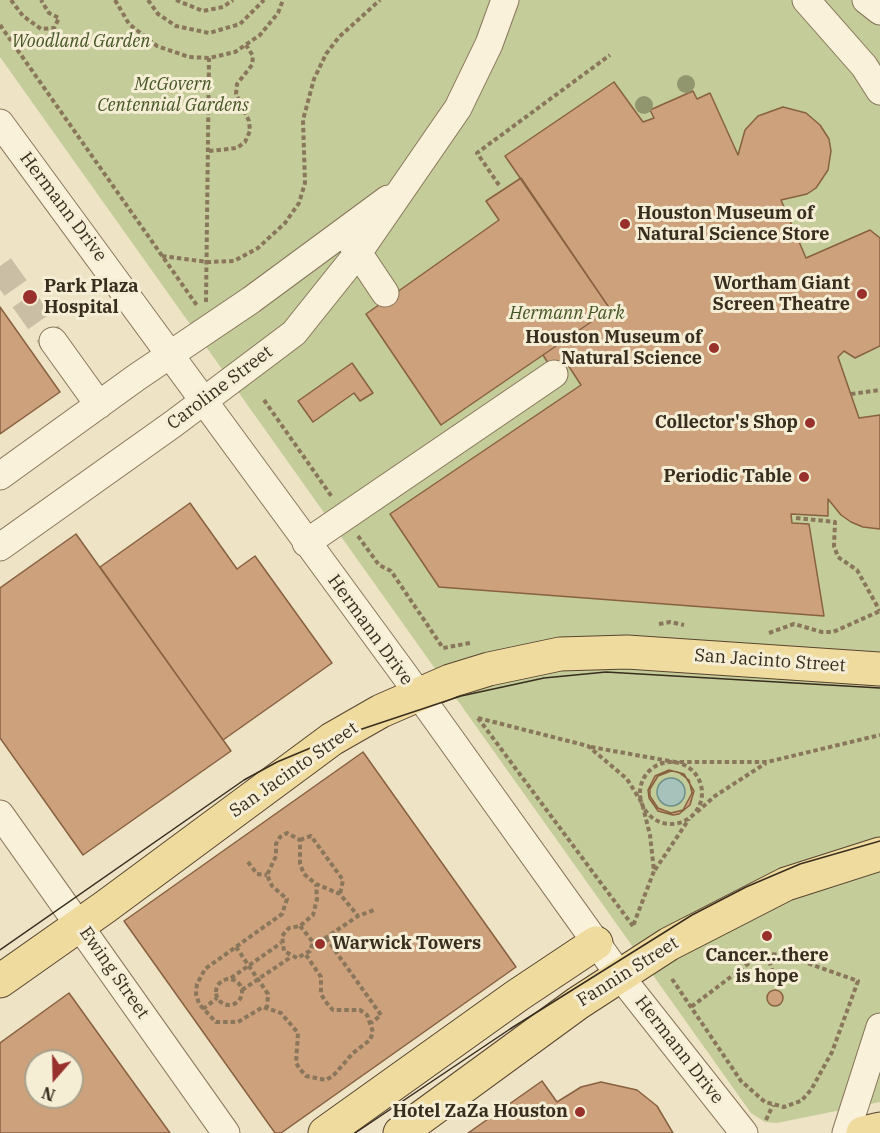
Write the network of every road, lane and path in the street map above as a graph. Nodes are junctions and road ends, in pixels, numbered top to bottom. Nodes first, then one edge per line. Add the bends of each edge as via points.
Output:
1 (11, 0) edge
2 (41, 0) edge
3 (115, 0) edge
4 (148, 0) edge
5 (176, 0) edge
6 (233, 0) edge
7 (264, 0) edge
8 (284, 0) edge
9 (380, 0) edge
10 (505, 0) edge
11 (806, 0) edge
12 (866, 0) edge
13 (880, 11) edge
14 (0, 25) edge
15 (246, 45) junction
16 (610, 55) dead end
17 (209, 58) junction
18 (880, 91) edge
19 (0, 123) edge
20 (209, 151) junction
21 (499, 185) dead end
22 (401, 190) junction
23 (343, 231) junction
24 (358, 253) junction
25 (162, 256) junction
26 (208, 262) junction
27 (385, 293) dead end
28 (206, 306) dead end
29 (199, 309) dead end
30 (53, 340) tunnel mouth
31 (171, 354) junction
32 (554, 374) dead end
33 (880, 390) edge
34 (851, 394) dead end
35 (264, 400) dead end
36 (205, 401) junction
37 (99, 405) junction
38 (0, 476) edge
39 (345, 517) junction
40 (796, 518) dead end
41 (306, 543) junction
42 (0, 547) edge
43 (880, 611) edge
44 (657, 625) dead end
45 (689, 626) dead end
46 (759, 632) dead end
47 (472, 643) dead end
48 (880, 669) edge
49 (418, 695) junction
50 (880, 735) edge
51 (588, 746) junction
52 (675, 762) junction
53 (767, 762) junction
54 (642, 803) junction
55 (0, 814) edge
56 (691, 817) junction
57 (300, 840) junction
58 (880, 854) edge
59 (248, 862) dead end
60 (654, 871) junction
61 (267, 875) junction
62 (316, 884) junction
63 (340, 894) junction
64 (374, 910) dead end
65 (358, 916) junction
66 (80, 925) junction
67 (300, 926) junction
68 (326, 938) junction
69 (281, 943) junction
70 (596, 943) junction
71 (236, 947) junction
72 (312, 947) junction
73 (767, 954) junction
74 (306, 955) junction
75 (291, 957) junction
76 (249, 966) junction
77 (620, 976) junction
78 (774, 976) dead end
79 (230, 979) junction
80 (259, 979) junction
81 (672, 979) dead end
82 (0, 981) edge
83 (242, 990) junction
84 (217, 998) junction
85 (691, 1006) junction
86 (267, 1008) junction
87 (202, 1009) junction
88 (371, 1023) junction
89 (880, 1027) edge
90 (773, 1105) junction
91 (755, 1128) edge
92 (880, 1129) edge
93 (226, 1133) edge
94 (325, 1133) edge
95 (400, 1133) edge
96 (846, 1133) edge
97 (863, 1133) edge

1 - 2 path via 23,16 41,29 54,28 59,18 49,13
3 - 17 path via 129,24 157,46 189,57
4 - 7 path via 158,14 176,26 209,33 240,24
5 - 6 path via 203,11
8 - 15 path via 272,22
9 - 26 path via 339,37 314,79 303,120 305,173 300,203 258,249 234,261
10 - 22 street, Caroline Street via 458,108
11 - 18 street via 864,66
12 - 13 street
14 - 25 path
15 - 17 path
15 - 20 path via 254,56 237,84 236,94 250,131 237,148
16 - 21 path via 477,153
17 - 20 path
19 - 31 street, Hermann Drive
20 - 26 path
22 - 23 street, Caroline Street
22 - 24 street, Caroline Street
23 - 24 street
23 - 31 street, Caroline Street
24 - 27 street
24 - 36 street, Caroline Street via 294,333
25 - 26 path
25 - 29 path
26 - 28 path
30 - 37 street
31 - 36 street, Hermann Drive
31 - 37 street, Caroline Street
32 - 39 street
33 - 34 path
35 - 39 path
36 - 41 street, Hermann Drive
36 - 42 street, Caroline Street
37 - 38 street, Caroline Street
39 - 41 street
39 - 47 path via 379,565 391,571 443,648
40 - 43 path via 835,522 834,546 838,557 857,570
41 - 49 street, Hermann Drive
43 - 46 path via 833,632 794,624 769,633
44 - 45 path via 670,622
48 - 49 main road, San Jacinto Street via 705,655 560,654 489,669
49 - 66 main road, San Jacinto Street via 332,739
49 - 70 street, Hermann Drive
50 - 53 path
51 - 52 path
51 - 54 path via 627,779
51 - 60 path via 478,718 633,926
52 - 53 path
52 - 54 path via 657,766 643,778
52 - 56 path via 691,769 702,784 703,794
53 - 56 path
54 - 56 path via 657,821 681,823
54 - 60 path
55 - 66 street, Ewing Street
56 - 60 path
57 - 61 path via 287,833 279,837
57 - 62 path via 300,864 304,874
57 - 63 path via 311,836 343,880
58 - 77 main road, Fannin Street via 786,884 669,944
59 - 61 path via 257,874
61 - 71 path via 272,886 287,898 286,908
62 - 63 path
62 - 67 path via 313,915
63 - 65 path
64 - 65 path
65 - 68 path
66 - 82 main road, San Jacinto Street
66 - 93 street, Ewing Street
67 - 69 path via 285,931
67 - 72 path via 313,942
68 - 72 path
68 - 88 path via 381,1015
69 - 75 path
69 - 76 path
70 - 77 street, Hermann Drive
70 - 94 main road
71 - 76 path
71 - 87 path via 204,969 196,994
72 - 74 path
73 - 78 path
73 - 85 path
73 - 90 path via 784,955 858,981 832,1052 811,1090 801,1101 784,1107
74 - 75 path
74 - 88 path via 321,977 321,994 333,1010 360,1010
75 - 80 path
76 - 79 path
76 - 80 path
77 - 91 street, Hermann Drive
77 - 95 main road, Fannin Street
79 - 83 path via 238,982
79 - 84 path via 217,986
80 - 83 path
80 - 86 path via 268,994
81 - 85 path
83 - 84 path via 240,999 233,1004 224,1004
84 - 87 path
85 - 90 path via 741,1081 755,1096
86 - 87 path via 228,1023 216,1022
86 - 88 path via 281,1013 294,1025 298,1033 296,1063 306,1076 316,1080 333,1076 370,1040
89 - 96 street
90 - 91 path
92 - 97 main road

